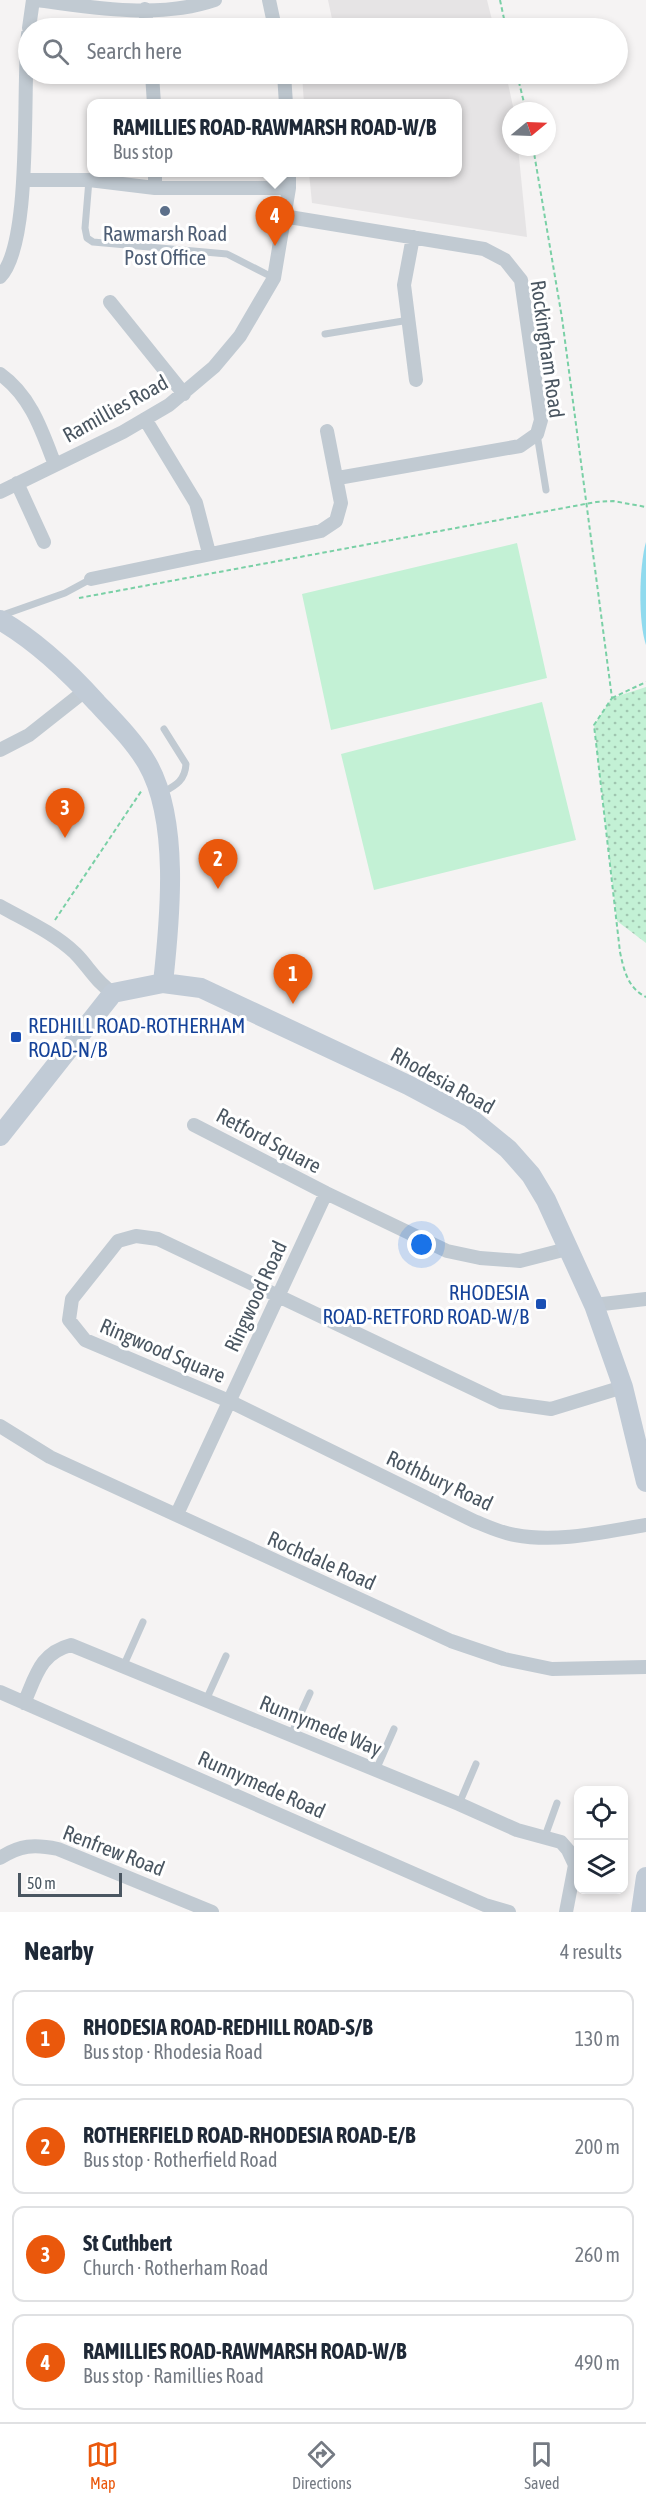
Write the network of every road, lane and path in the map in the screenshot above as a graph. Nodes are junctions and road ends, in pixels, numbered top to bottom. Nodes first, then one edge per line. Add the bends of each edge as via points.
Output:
1 (35, 0) edge
2 (215, 0) edge
3 (269, 0) edge
4 (500, 0) edge
5 (145, 9) junction
6 (31, 18) edge
7 (146, 18) edge
8 (273, 18) edge
9 (504, 18) edge
10 (24, 84) edge
11 (153, 84) edge
12 (285, 84) edge
13 (519, 84) edge
14 (154, 99) edge
15 (286, 99) edge
16 (524, 102) edge
17 (535, 156) edge
18 (155, 177) edge
19 (289, 177) edge
20 (23, 180) junction
21 (89, 180) junction
22 (155, 188) junction
23 (289, 188) junction
24 (283, 216) junction
25 (413, 237) junction
26 (0, 277) edge
27 (274, 278) junction
28 (110, 302) dead end
29 (409, 320) junction
30 (325, 334) dead end
31 (0, 374) edge
32 (416, 380) dead end
33 (184, 394) junction
34 (145, 419) junction
35 (327, 431) dead end
36 (537, 434) junction
37 (55, 465) junction
38 (338, 478) junction
39 (17, 483) junction
40 (546, 490) dead end
41 (0, 492) edge
42 (585, 506) junction
43 (646, 507) edge
44 (44, 542) dead end
45 (209, 554) junction
46 (91, 579) joint
47 (69, 600) dead end
48 (0, 618) edge
49 (646, 682) edge
50 (86, 690) junction
51 (612, 698) junction
52 (164, 729) dead end
53 (0, 750) edge
54 (152, 775) junction
55 (160, 794) junction
56 (0, 906) edge
57 (47, 932) junction
58 (163, 983) junction
59 (112, 993) junction
60 (646, 997) edge
61 (194, 1125) dead end
62 (0, 1136) edge
63 (326, 1193) junction
64 (567, 1249) junction
65 (278, 1297) junction
66 (646, 1299) edge
67 (594, 1305) junction
68 (623, 1387) junction
69 (229, 1401) junction
70 (0, 1426) edge
71 (646, 1482) edge
72 (177, 1514) junction
73 (646, 1525) edge
74 (143, 1622) dead end
75 (226, 1656) dead end
76 (123, 1666) junction
77 (646, 1667) edge
78 (0, 1692) edge
79 (310, 1693) dead end
80 (206, 1700) junction
81 (24, 1703) junction
82 (394, 1729) dead end
83 (291, 1735) junction
84 (476, 1764) dead end
85 (376, 1770) junction
86 (557, 1803) dead end
87 (459, 1804) junction
88 (544, 1839) junction
89 (0, 1858) edge
90 (646, 1877) edge
91 (212, 1912) edge
92 (509, 1912) edge
93 (566, 1912) edge
94 (641, 1912) edge

1 - 5 street
1 - 6 street
2 - 5 street via 200,5
3 - 8 street
4 - 9 path
5 - 7 street
10 - 20 street
11 - 14 street
12 - 15 street
13 - 16 path
17 - 42 path via 562,318
18 - 22 street
19 - 23 street, Ramillies Road
20 - 21 street
20 - 26 street via 16,243
21 - 22 street
21 - 27 lane via 85,228 87,238 93,242 227,254
22 - 23 street
23 - 24 street, Ramillies Road
24 - 25 street, Rockingham Road
24 - 27 street, Ramillies Road
25 - 29 street via 404,285
25 - 36 street, Rockingham Road via 484,249 506,260 521,280 541,420
27 - 33 street, Ramillies Road via 240,336
28 - 33 street
29 - 30 lane
29 - 32 street
31 - 37 street via 25,398
33 - 34 street, Ramillies Road
34 - 37 street, Ramillies Road
34 - 45 street via 196,503
35 - 38 street
36 - 38 street, Rockingham Road via 520,446
36 - 40 lane
37 - 39 street, Ramillies Road
38 - 45 street via 341,503 336,521 321,531
39 - 41 street, Ramillies Road
39 - 44 street
42 - 43 path via 614,501
42 - 47 path
42 - 51 path
45 - 46 street
46 - 48 lane
48 - 50 street
49 - 51 path
50 - 53 street via 29,735
50 - 54 street via 147,762
51 - 60 path via 594,725 620,952 626,977
52 - 55 lane via 186,768 180,784
54 - 55 street
54 - 57 path
55 - 58 street via 170,869
56 - 57 street
57 - 59 street via 75,953 97,982
58 - 59 street, Rhodesia Road
58 - 64 street, Rhodesia Road via 201,988 471,1118 508,1149 531,1175
59 - 62 street
61 - 63 street, Retford Square
63 - 64 street, Retford Square via 447,1251 520,1261
63 - 65 street, Ringwood Road
64 - 67 street, Rhodesia Road
65 - 68 street, Ringwood Square via 501,1402 551,1409
65 - 69 street, Ringwood Road
65 - 69 street, Ringwood Square via 158,1239 136,1236 118,1241 72,1299 69,1320 85,1340
66 - 67 street
67 - 68 street, Rhodesia Road
68 - 71 street, Rhodesia Road
69 - 72 street, Ringwood Road
69 - 73 street, Rothbury Road via 474,1521 513,1535 587,1535
70 - 72 street, Rochdale Road via 50,1457
72 - 77 street, Rochdale Road via 451,1641 504,1659 552,1669
74 - 76 lane
75 - 80 lane
76 - 80 street, Runnymede Way
76 - 81 street, Runnymede Way via 71,1645 57,1648 44,1659
78 - 81 street, Runnymede Road
79 - 83 lane
80 - 83 street, Runnymede Way
81 - 92 street, Runnymede Road via 485,1905
82 - 85 lane
83 - 85 street, Runnymede Way
84 - 87 lane
85 - 87 street, Runnymede Way
86 - 88 lane
87 - 88 street, Runnymede Way
88 - 93 street, Runnymede Way via 561,1842 575,1865
89 - 91 street, Renfrew Road via 16,1848 35,1844 58,1848
90 - 94 street

